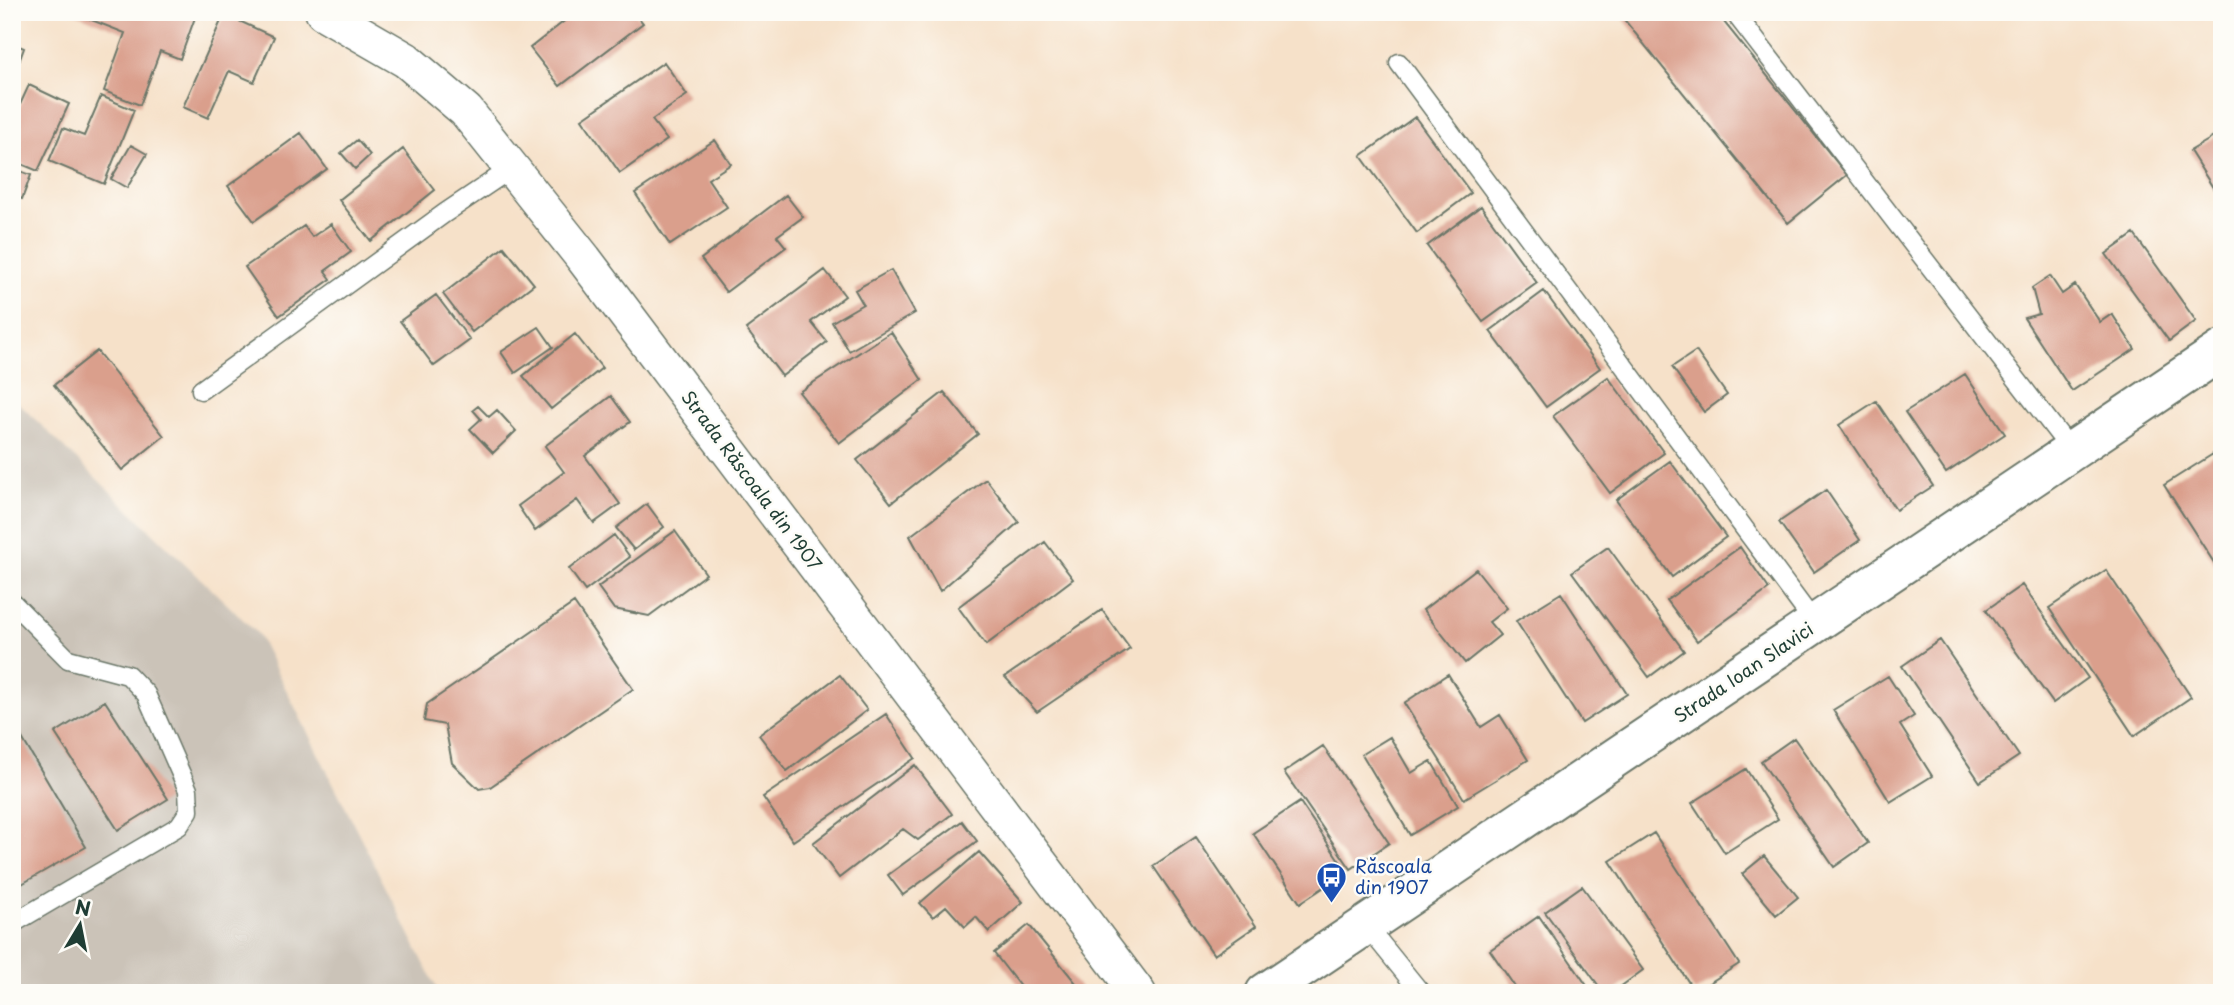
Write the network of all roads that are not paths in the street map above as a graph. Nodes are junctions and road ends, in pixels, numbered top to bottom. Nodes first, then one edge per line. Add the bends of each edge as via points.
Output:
1 (323, 12) edge
2 (1734, 12) edge
3 (1398, 64) dead end
4 (512, 168) junction
5 (2222, 350) edge
6 (201, 390) dead end
7 (2071, 450) junction
8 (12, 601) edge
9 (1816, 625) junction
10 (12, 924) edge
11 (1366, 925) junction
12 (1138, 993) edge
13 (1265, 993) edge
14 (1421, 993) edge

1 - 4 street, Strada Răscoala din 1907 via 406,60 466,111
2 - 7 lane
3 - 9 lane
4 - 6 lane
4 - 12 street, Strada Răscoala din 1907
5 - 7 main road, Strada Ioan Slavici
7 - 9 main road, Strada Ioan Slavici
8 - 10 lane via 68,659 128,674 146,694 188,790 189,811 179,826
9 - 11 main road, Strada Ioan Slavici
11 - 13 main road, Strada Ioan Slavici
11 - 14 lane

